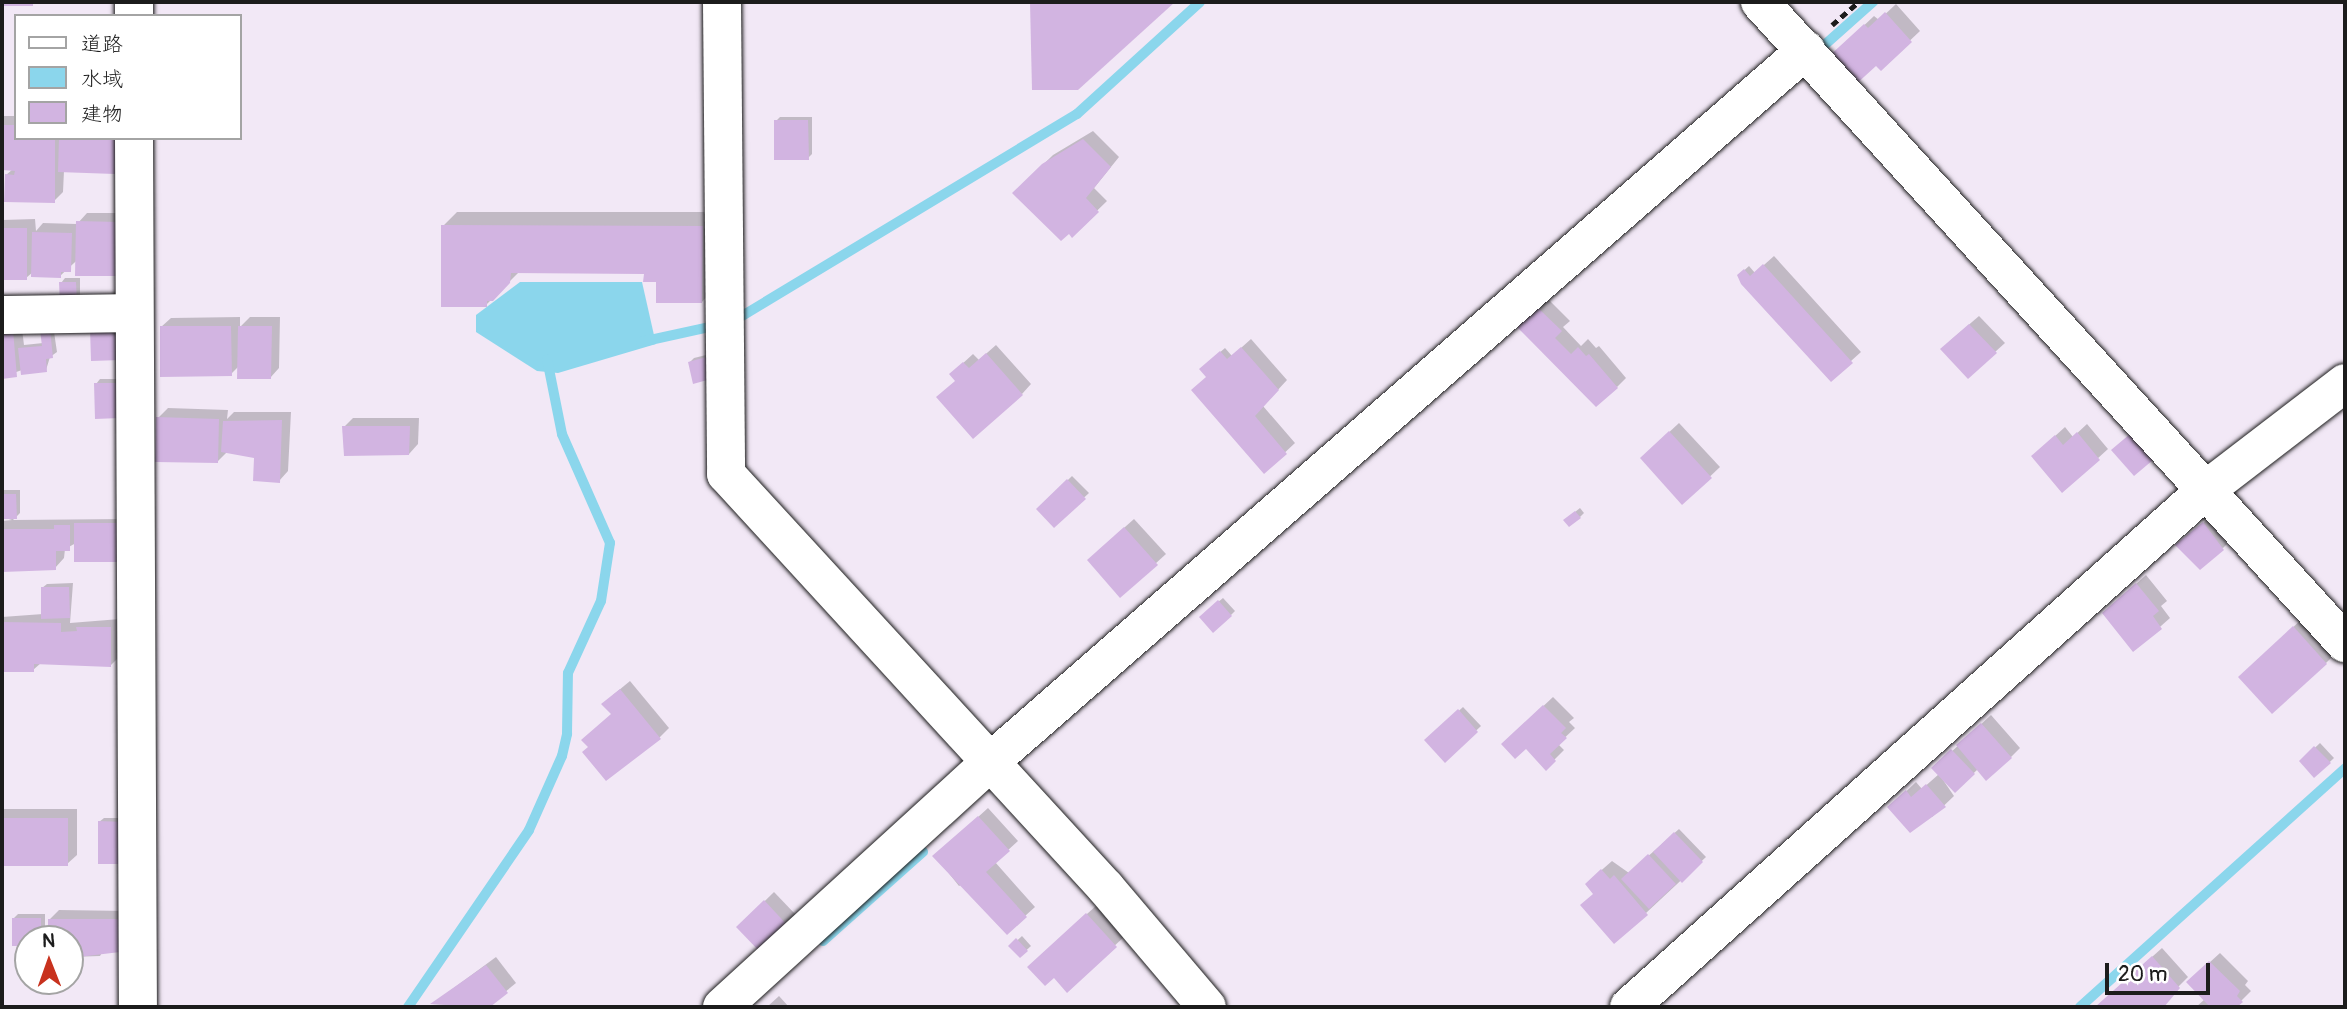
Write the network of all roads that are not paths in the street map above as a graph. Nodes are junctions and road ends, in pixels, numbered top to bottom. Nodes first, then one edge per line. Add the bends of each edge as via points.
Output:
1 (722, 2) edge
2 (1760, 2) edge
3 (1806, 50) junction
4 (134, 140) edge
5 (134, 313) junction
6 (2, 315) edge
7 (2345, 383) edge
8 (2207, 489) junction
9 (2345, 643) edge
10 (990, 762) junction
11 (138, 1007) edge
12 (722, 1007) edge
13 (1207, 1007) edge
14 (1629, 1007) edge

1 - 10 street via 726,474
2 - 3 street
3 - 8 street
3 - 10 street
4 - 5 street
5 - 6 street
5 - 11 street
7 - 8 street
8 - 9 street
8 - 14 street
10 - 12 street
10 - 13 street

